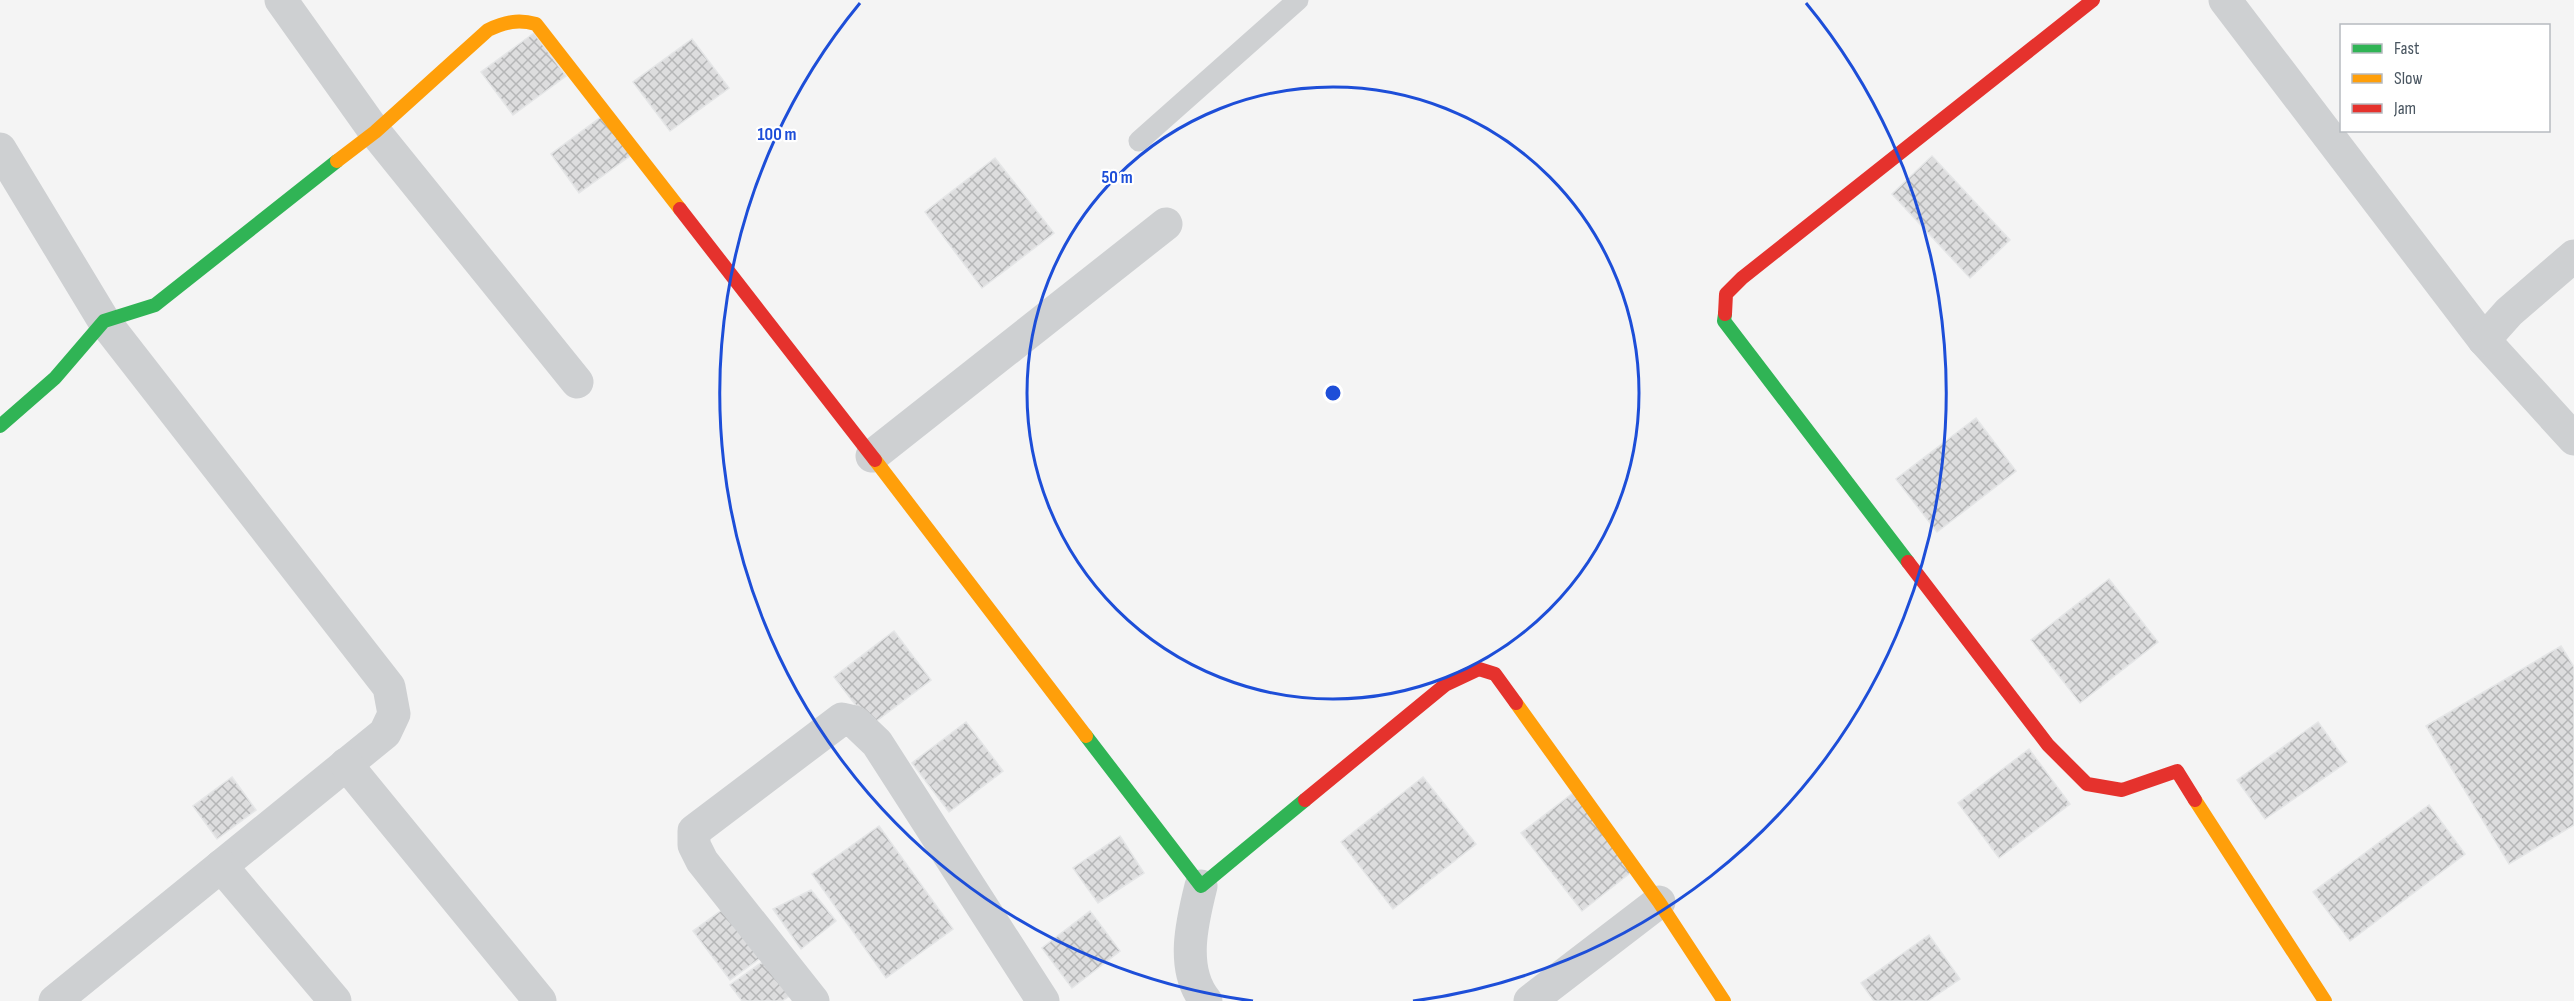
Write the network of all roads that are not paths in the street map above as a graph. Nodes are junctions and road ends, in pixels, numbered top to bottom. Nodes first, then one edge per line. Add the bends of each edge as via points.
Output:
1 (281, 0) edge
2 (1298, 0) edge
3 (2093, 0) edge
4 (2225, 0) edge
5 (375, 132) junction
6 (1139, 141) dead end
7 (0, 149) edge
8 (1166, 224) dead end
9 (2574, 256) edge
10 (104, 321) junction
11 (2484, 340) junction
12 (577, 382) dead end
13 (0, 426) edge
14 (2574, 439) edge
15 (872, 456) junction
16 (346, 764) junction
17 (221, 866) junction
18 (1201, 886) junction
19 (1659, 903) junction
20 (55, 1001) edge
21 (335, 1001) edge
22 (540, 1001) edge
23 (813, 1001) edge
24 (1044, 1001) edge
25 (1206, 1001) edge
26 (1530, 1001) edge
27 (1724, 1001) edge
28 (2325, 1001) edge

1 - 5 street
2 - 6 lane
3 - 28 street via 1742,278 1726,294 1724,321 2048,745 2071,769 2087,784 2122,790 2177,771
4 - 11 street
5 - 10 street via 155,305
5 - 12 street
5 - 15 street via 488,30 519,18 536,24
7 - 10 street
8 - 15 street
9 - 11 street via 2509,312
10 - 13 street via 55,378
10 - 16 street via 389,687 394,714 385,733
11 - 14 street
15 - 18 street
16 - 17 street
16 - 22 street
17 - 20 street
17 - 21 street
18 - 19 street via 1445,685 1479,669 1495,674
18 - 25 street via 1190,933 1193,971 1199,993
19 - 26 street
19 - 27 street
23 - 24 street via 702,861 694,845 694,831 842,719 855,722 878,743

